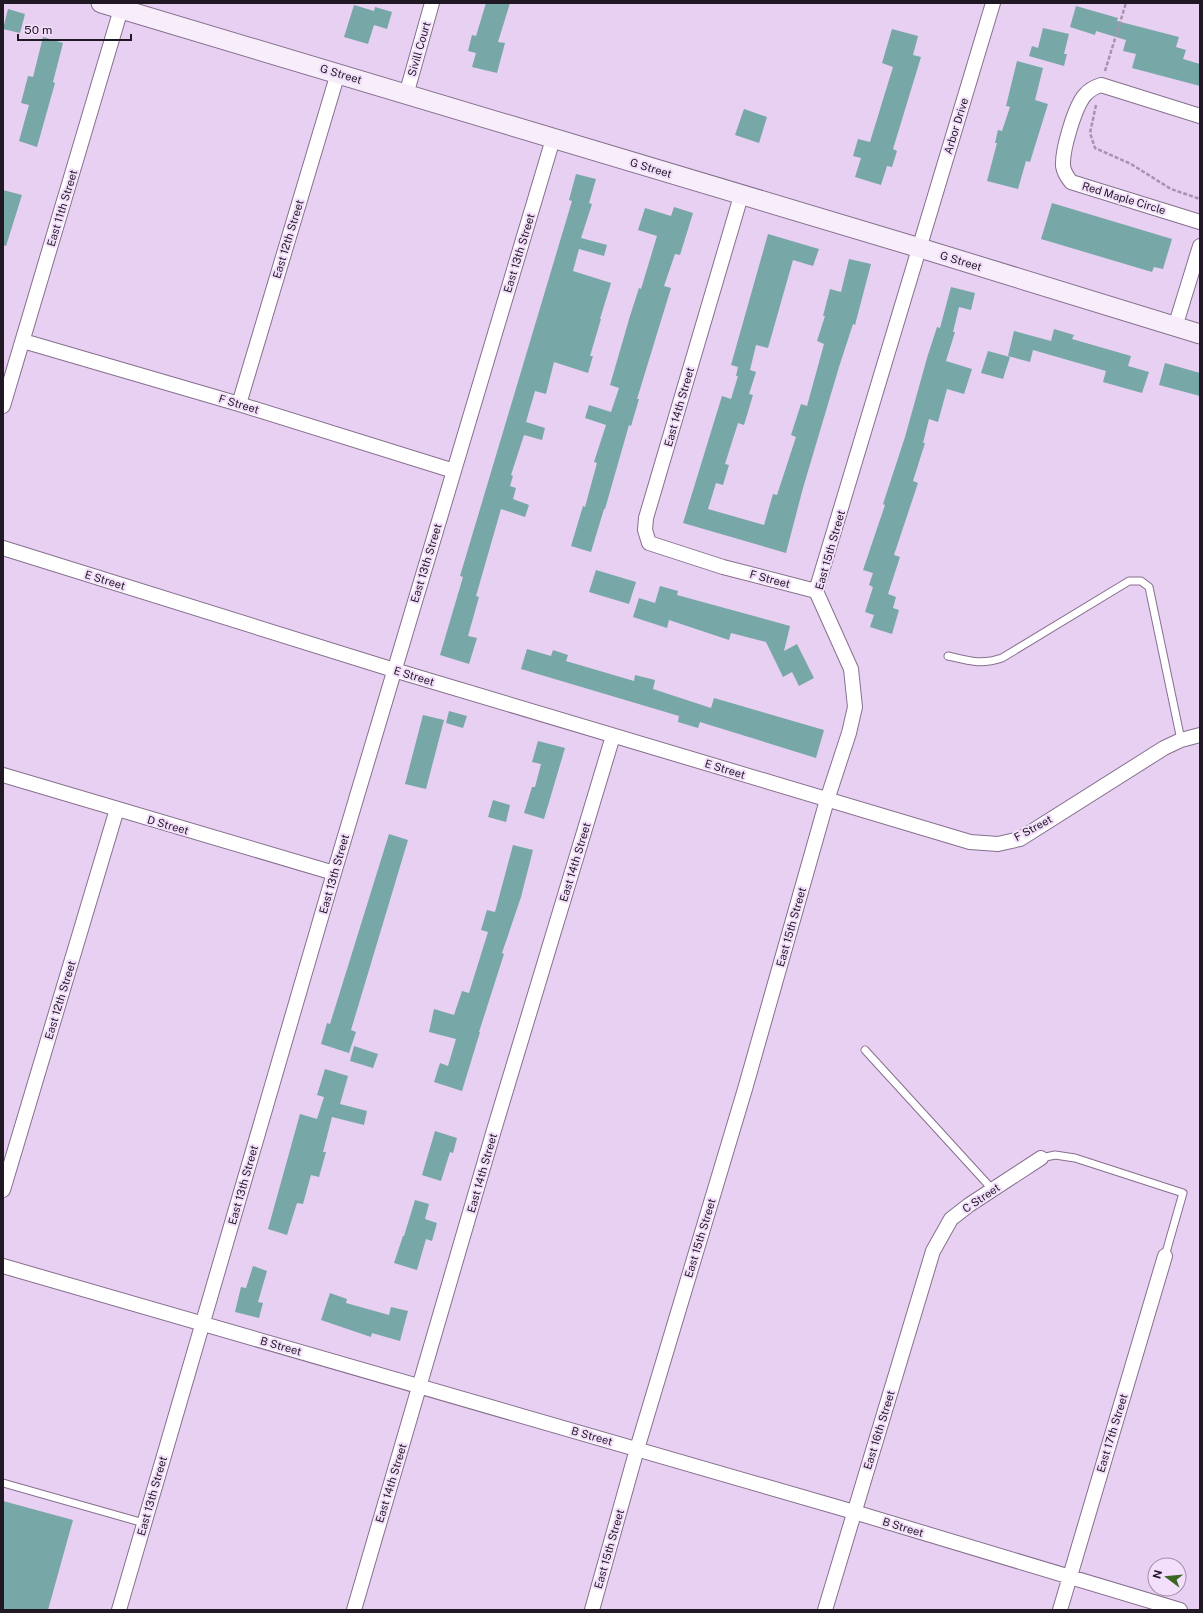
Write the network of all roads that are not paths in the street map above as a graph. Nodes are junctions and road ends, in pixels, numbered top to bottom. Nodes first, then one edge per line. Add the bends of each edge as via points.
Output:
1 (101, 3) edge
2 (432, 3) edge
3 (993, 3) edge
4 (121, 9) junction
5 (338, 73) junction
6 (406, 94) junction
7 (1200, 116) edge
8 (553, 139) junction
9 (741, 196) junction
10 (1200, 222) edge
11 (1200, 246) edge
12 (920, 248) junction
13 (1175, 327) junction
14 (1200, 334) edge
15 (22, 341) junction
16 (239, 404) junction
17 (3, 406) edge
18 (454, 471) junction
19 (3, 548) edge
20 (723, 567) joint
21 (816, 591) junction
22 (948, 656) dead end
23 (394, 670) junction
24 (1200, 735) edge
25 (614, 736) junction
26 (1180, 740) junction
27 (3, 775) edge
28 (828, 800) junction
29 (117, 810) junction
30 (334, 873) junction
31 (865, 1050) dead end
32 (1041, 1158) joint
33 (3, 1190) edge
34 (993, 1190) junction
35 (933, 1250) joint
36 (1165, 1256) joint
37 (3, 1266) edge
38 (202, 1323) junction
39 (420, 1387) junction
40 (636, 1449) junction
41 (3, 1483) edge
42 (854, 1512) junction
43 (144, 1523) junction
44 (1070, 1576) junction
45 (119, 1610) edge
46 (354, 1610) edge
47 (592, 1610) edge
48 (825, 1610) edge
49 (1060, 1610) edge
50 (1180, 1610) edge

1 - 4 main road, G Street
2 - 6 street, Sivill Court
3 - 12 street, Arbor Drive
4 - 5 main road, G Street
4 - 15 street, East 11th Street
5 - 6 main road, G Street
5 - 16 street, East 12th Street
6 - 8 main road, G Street
7 - 10 street, Red Maple Circle via 1101,85 1085,95 1077,110 1064,152 1063,166 1065,175 1072,182
8 - 9 main road, G Street
8 - 18 street, East 13th Street
9 - 12 main road, G Street
9 - 20 street, East 14th Street via 646,518 645,530 649,543
11 - 13 street
12 - 13 main road, G Street
12 - 21 street, East 15th Street
13 - 14 main road, G Street
15 - 16 street, F Street
15 - 17 street, East 11th Street
16 - 18 street, F Street
18 - 23 street, East 13th Street
19 - 23 street, E Street
20 - 21 street, F Street
21 - 28 street, East 15th Street via 851,670 855,707
22 - 26 lane via 979,663 1002,658 1129,581 1141,580 1149,587
23 - 25 street, E Street
23 - 30 street, East 13th Street
24 - 26 street, F Street
25 - 28 street, E Street
25 - 39 street, East 14th Street via 494,1130
26 - 28 street, F Street via 1020,839 998,844 970,842
27 - 29 street, D Street
28 - 40 street, East 15th Street via 745,1089
29 - 30 street, D Street
29 - 33 street, East 12th Street
30 - 38 street, East 13th Street
31 - 34 lane
32 - 34 street, C Street
32 - 36 lane via 1055,1155 1075,1158 1183,1193
34 - 35 street, C Street via 951,1219
35 - 42 street, East 16th Street
36 - 44 street, East 17th Street
37 - 38 street, B Street
38 - 39 street, B Street
38 - 43 street, East 13th Street
39 - 40 street, B Street
39 - 46 street, East 14th Street
40 - 42 street, B Street
40 - 47 street, East 15th Street
41 - 43 lane
42 - 44 street, B Street
42 - 48 street, East 16th Street
43 - 45 street, East 13th Street
44 - 49 street, East 17th Street
44 - 50 street, B Street

